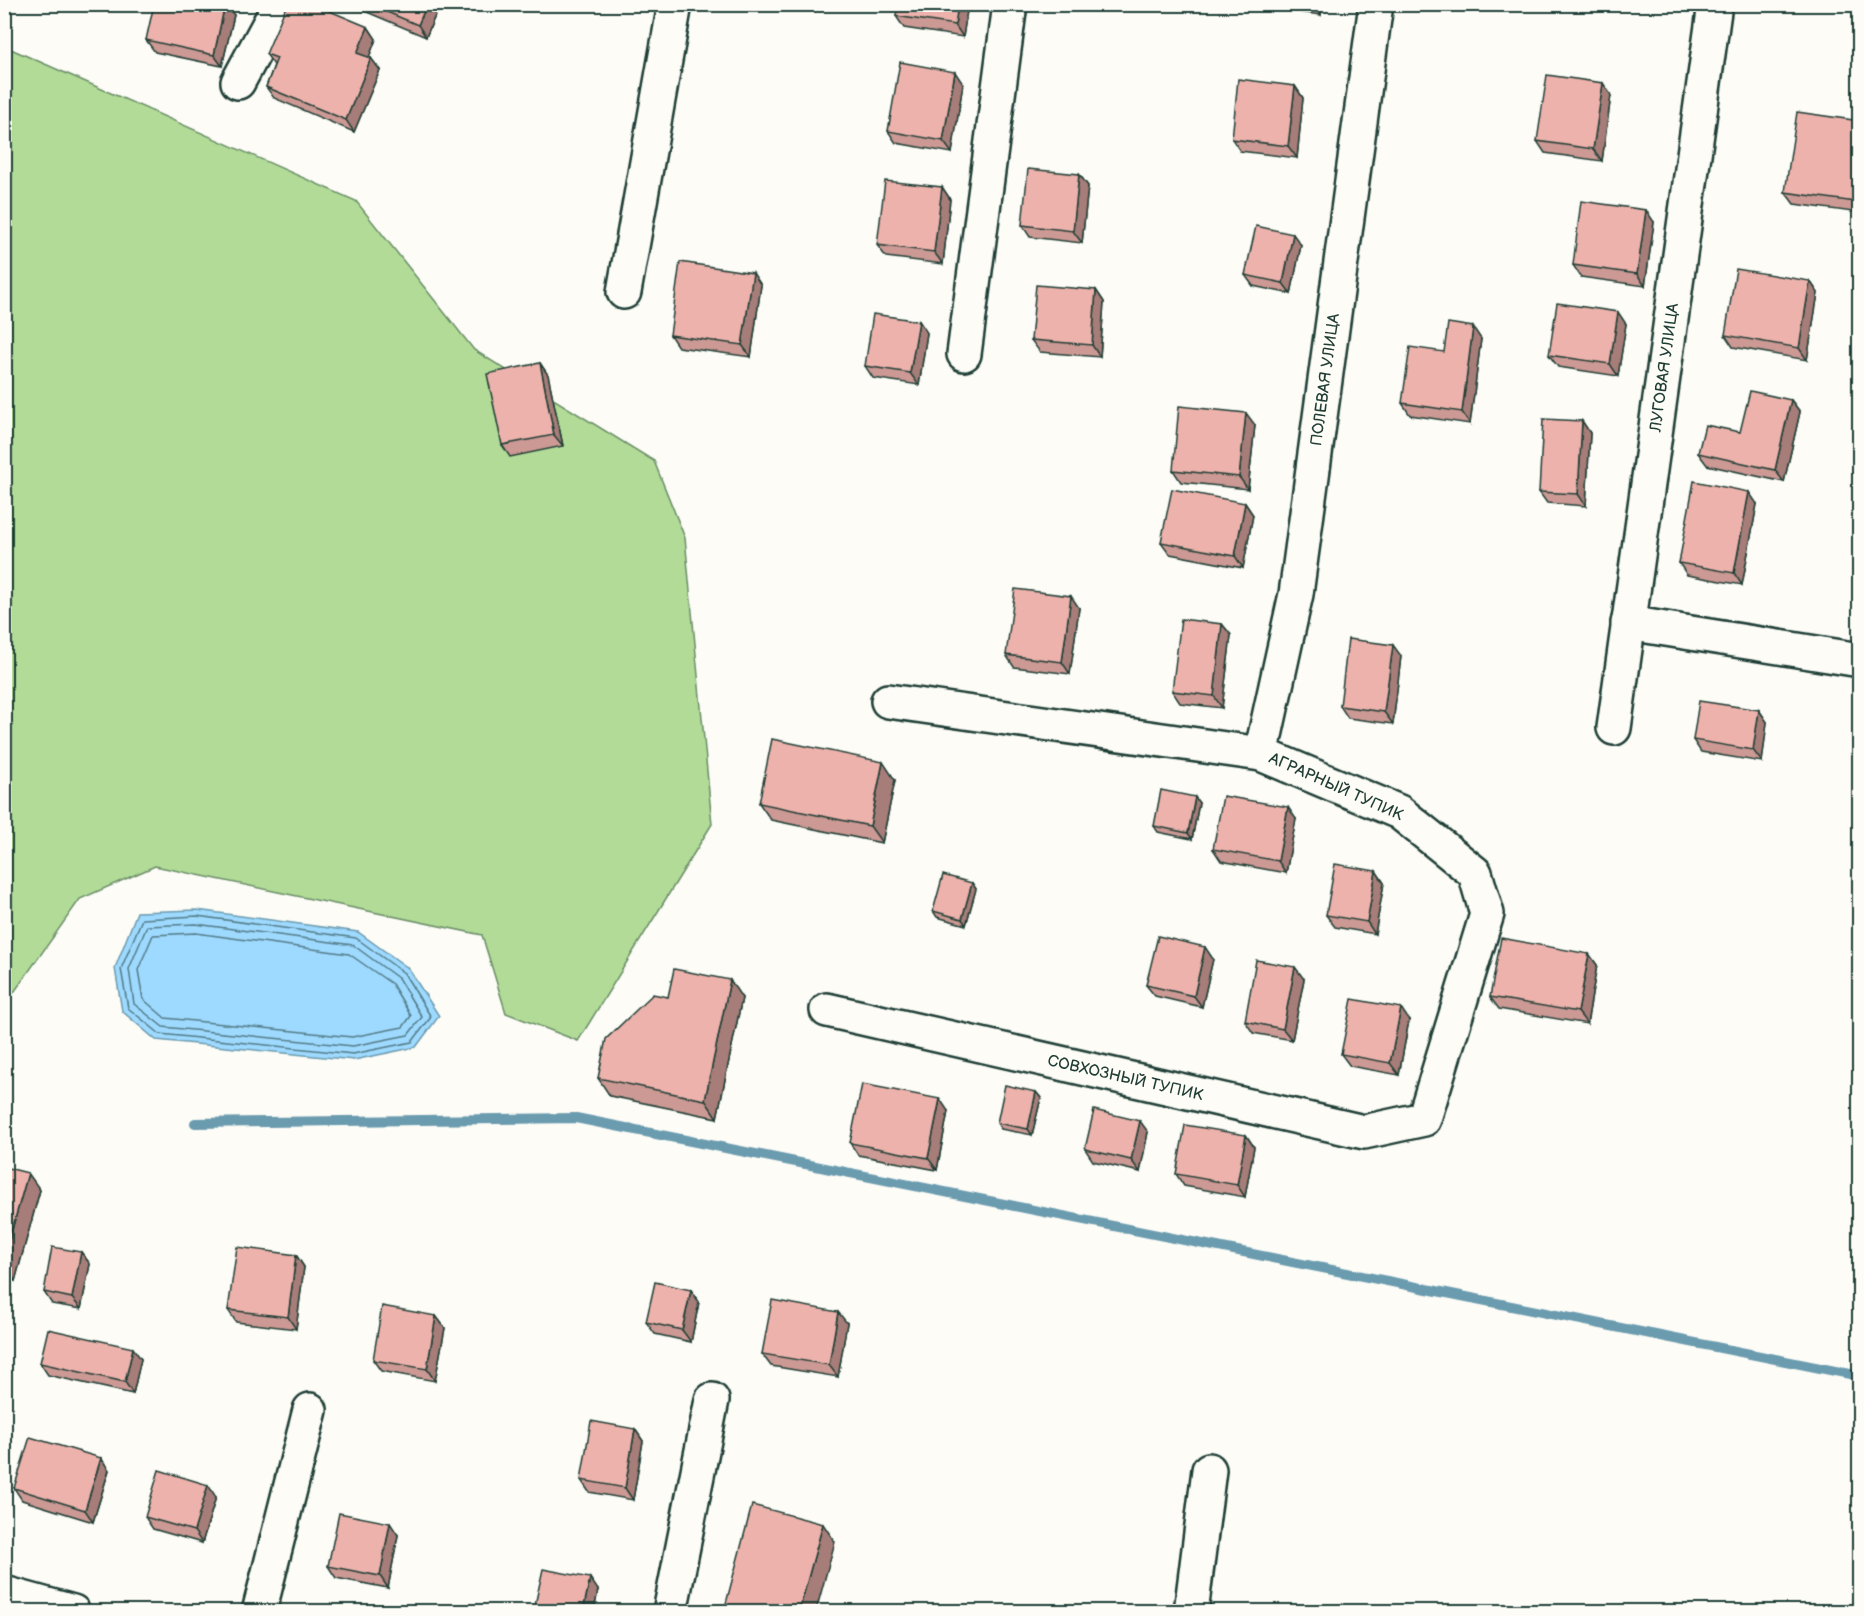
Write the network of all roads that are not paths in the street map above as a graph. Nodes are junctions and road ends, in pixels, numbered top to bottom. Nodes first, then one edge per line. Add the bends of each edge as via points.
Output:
1 (280, 4) edge
2 (675, 4) edge
3 (1010, 4) edge
4 (1376, 4) edge
5 (1715, 4) edge
6 (238, 82) dead end
7 (624, 292) dead end
8 (964, 354) dead end
9 (1628, 623) junction
10 (1860, 660) edge
11 (888, 701) dead end
12 (1614, 728) dead end
13 (1261, 754) junction
14 (827, 1010) dead end
15 (1424, 1119) joint
16 (712, 1400) dead end
17 (310, 1410) dead end
18 (1209, 1470) dead end
19 (4, 1593) edge
20 (73, 1611) edge
21 (259, 1611) edge
22 (670, 1611) edge
23 (1191, 1611) edge

1 - 6 street
2 - 7 street
3 - 8 street
4 - 13 street, ПОЛЕВАЯ УЛИЦА via 1296,594
5 - 9 street, ЛУГОВАЯ УЛИЦА
9 - 10 street
9 - 12 street, ЛУГОВАЯ УЛИЦА
11 - 13 street, АГРАРНЫЙ ТУПИК
13 - 15 street, АГРАРНЫЙ ТУПИК via 1399,812 1475,873 1487,914
14 - 15 street, СОВХОЗНЫЙ ТУПИК via 1364,1132
16 - 22 street
17 - 21 street
18 - 23 street
19 - 20 street

